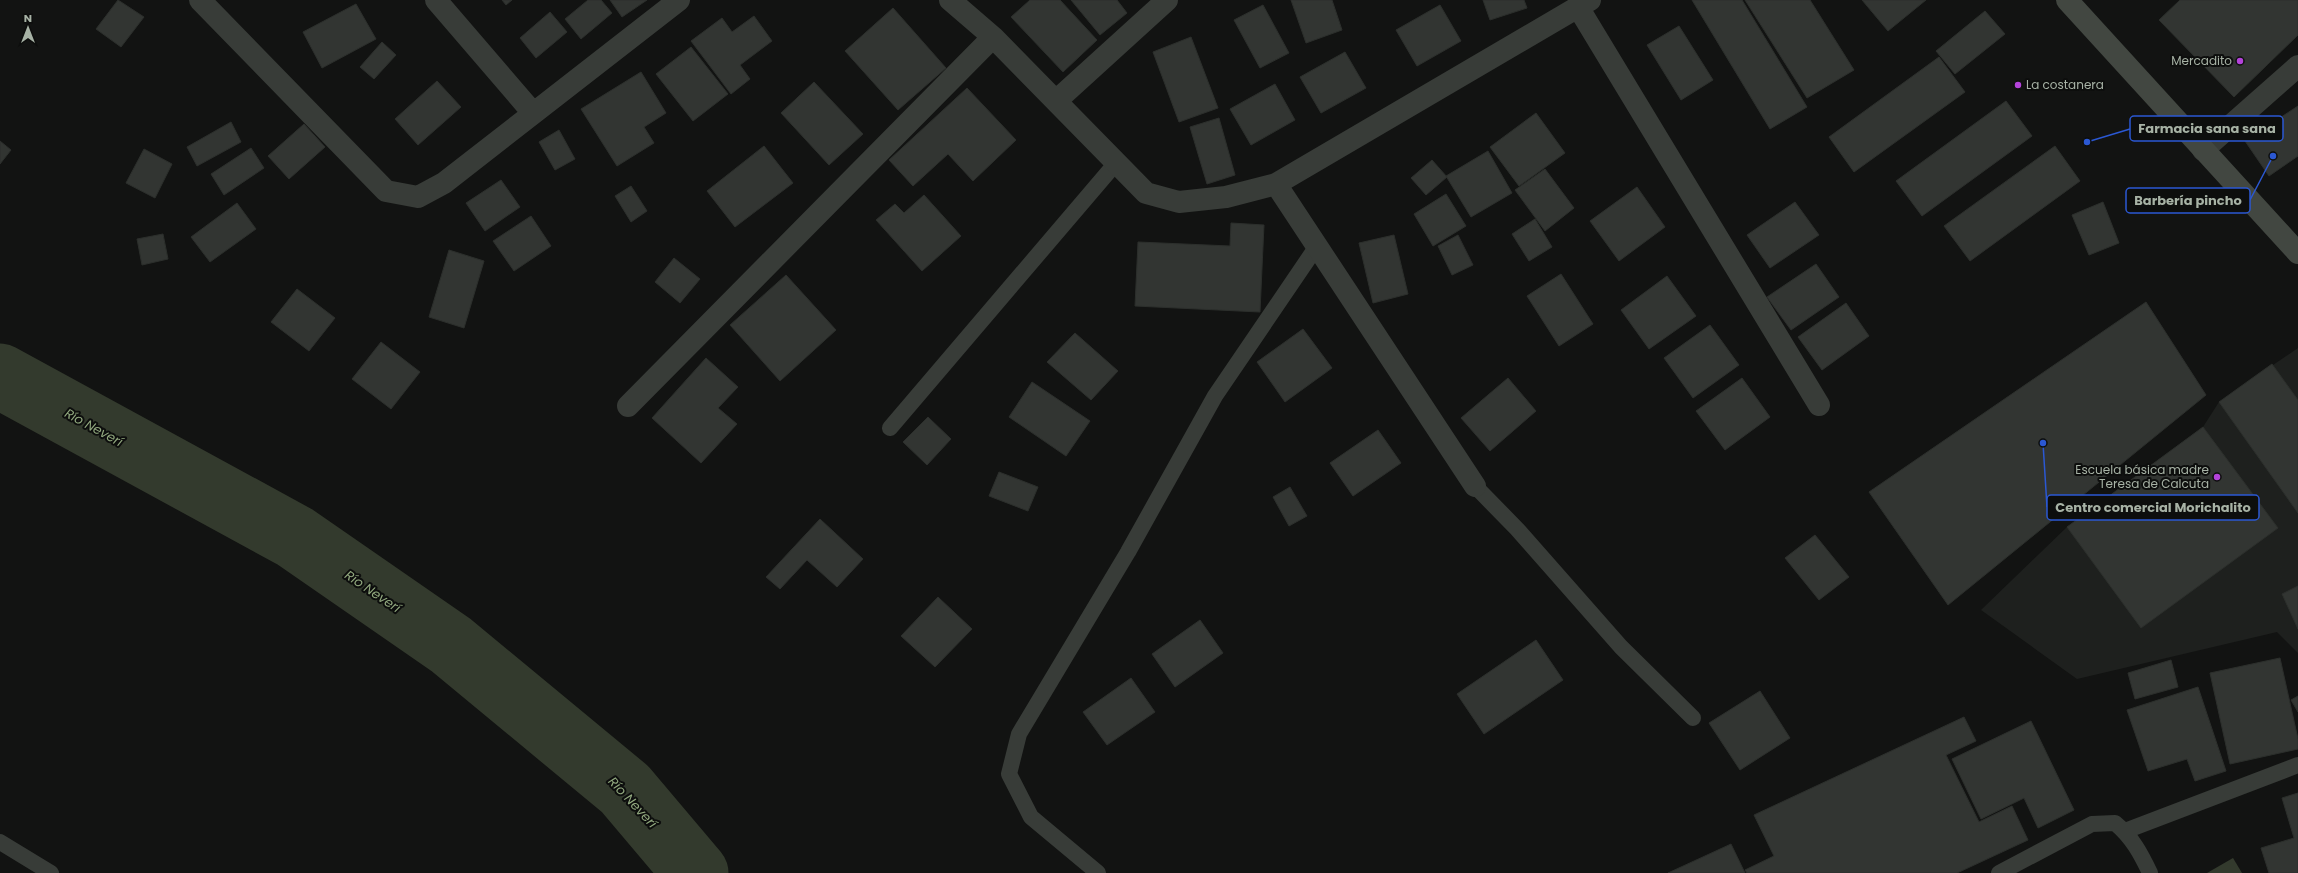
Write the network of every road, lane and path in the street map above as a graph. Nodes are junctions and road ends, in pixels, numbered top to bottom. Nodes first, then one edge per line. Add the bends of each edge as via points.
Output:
1 (200, 0) edge
2 (436, 0) edge
3 (679, 0) edge
4 (950, 0) edge
5 (1167, 0) edge
6 (2067, 0) edge
7 (1584, 4) edge
8 (993, 37) junction
9 (2298, 66) edge
10 (1056, 101) junction
11 (533, 114) junction
12 (2203, 150) junction
13 (1116, 163) junction
14 (1276, 184) junction
15 (1317, 246) junction
16 (2298, 253) edge
17 (1819, 405) dead end
18 (628, 406) dead end
19 (890, 428) dead end
20 (1475, 486) joint
21 (1693, 718) dead end
22 (2298, 765) edge
23 (2125, 831) junction
24 (0, 842) edge
25 (51, 873) edge
26 (1098, 873) edge
27 (1999, 873) edge
28 (2150, 873) edge

1 - 11 street via 386,191 418,197 438,187
2 - 11 street
3 - 11 street
4 - 8 street
5 - 10 street
6 - 12 street
7 - 14 street
7 - 17 street
8 - 10 street
8 - 18 street
9 - 12 street
10 - 13 street
12 - 16 street
13 - 14 street via 1146,193 1179,202 1226,197
13 - 19 lane
14 - 15 street
15 - 20 street
15 - 26 lane via 1214,396 1128,552 1019,734 1009,774 1031,817
20 - 21 lane via 1517,529 1621,647
22 - 23 lane
23 - 27 lane via 2115,823 2092,824
23 - 28 lane via 2137,847
24 - 25 lane

